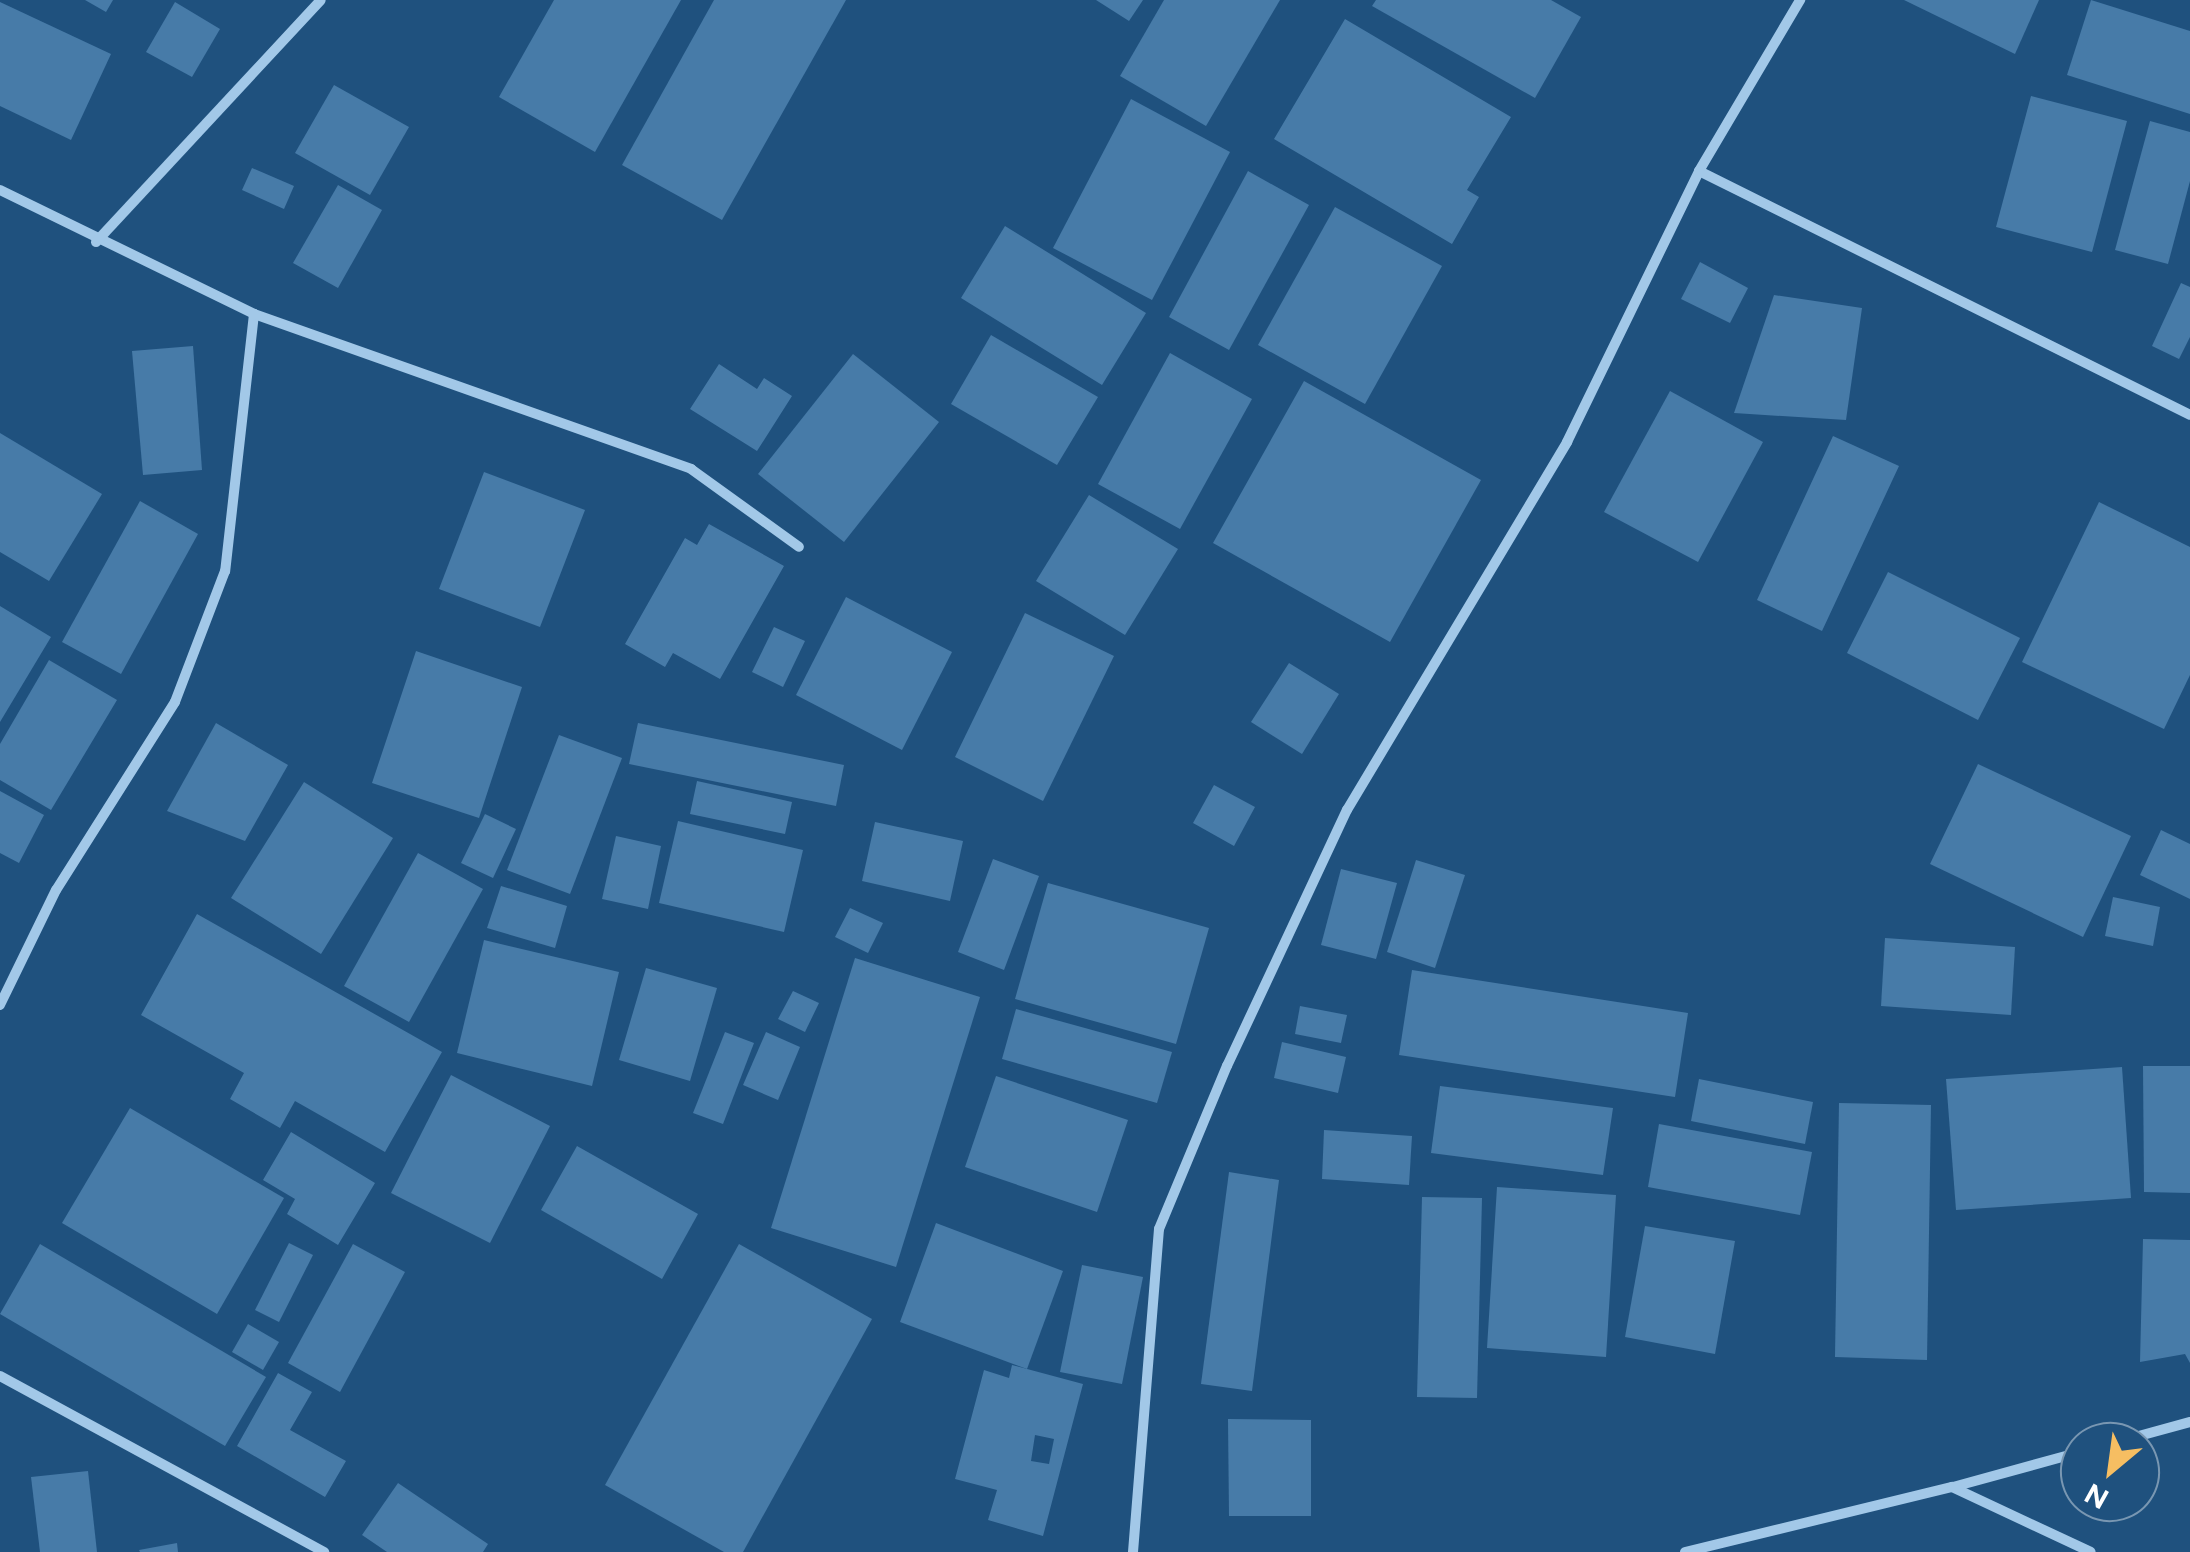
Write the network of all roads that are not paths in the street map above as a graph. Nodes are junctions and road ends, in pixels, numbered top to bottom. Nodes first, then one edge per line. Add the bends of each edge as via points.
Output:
1 (321, 0) edge
2 (1800, 0) edge
3 (1700, 171) junction
4 (0, 190) edge
5 (96, 242) junction
6 (254, 314) junction
7 (2190, 415) edge
8 (798, 547) dead end
9 (0, 1005) edge
10 (0, 1376) edge
11 (2190, 1422) edge
12 (2160, 1430) edge
13 (2060, 1457) edge
14 (1952, 1487) junction
15 (324, 1552) edge
16 (1133, 1552) edge
17 (1685, 1552) edge
18 (2091, 1552) edge

1 - 5 street
2 - 3 street
3 - 7 street
3 - 16 street via 1567,442 1347,810 1158,1229
4 - 5 street
5 - 6 street
6 - 8 street via 691,469
6 - 9 street via 225,571 175,702 56,890
10 - 15 street
11 - 12 street
13 - 14 street
14 - 17 street
14 - 18 street

